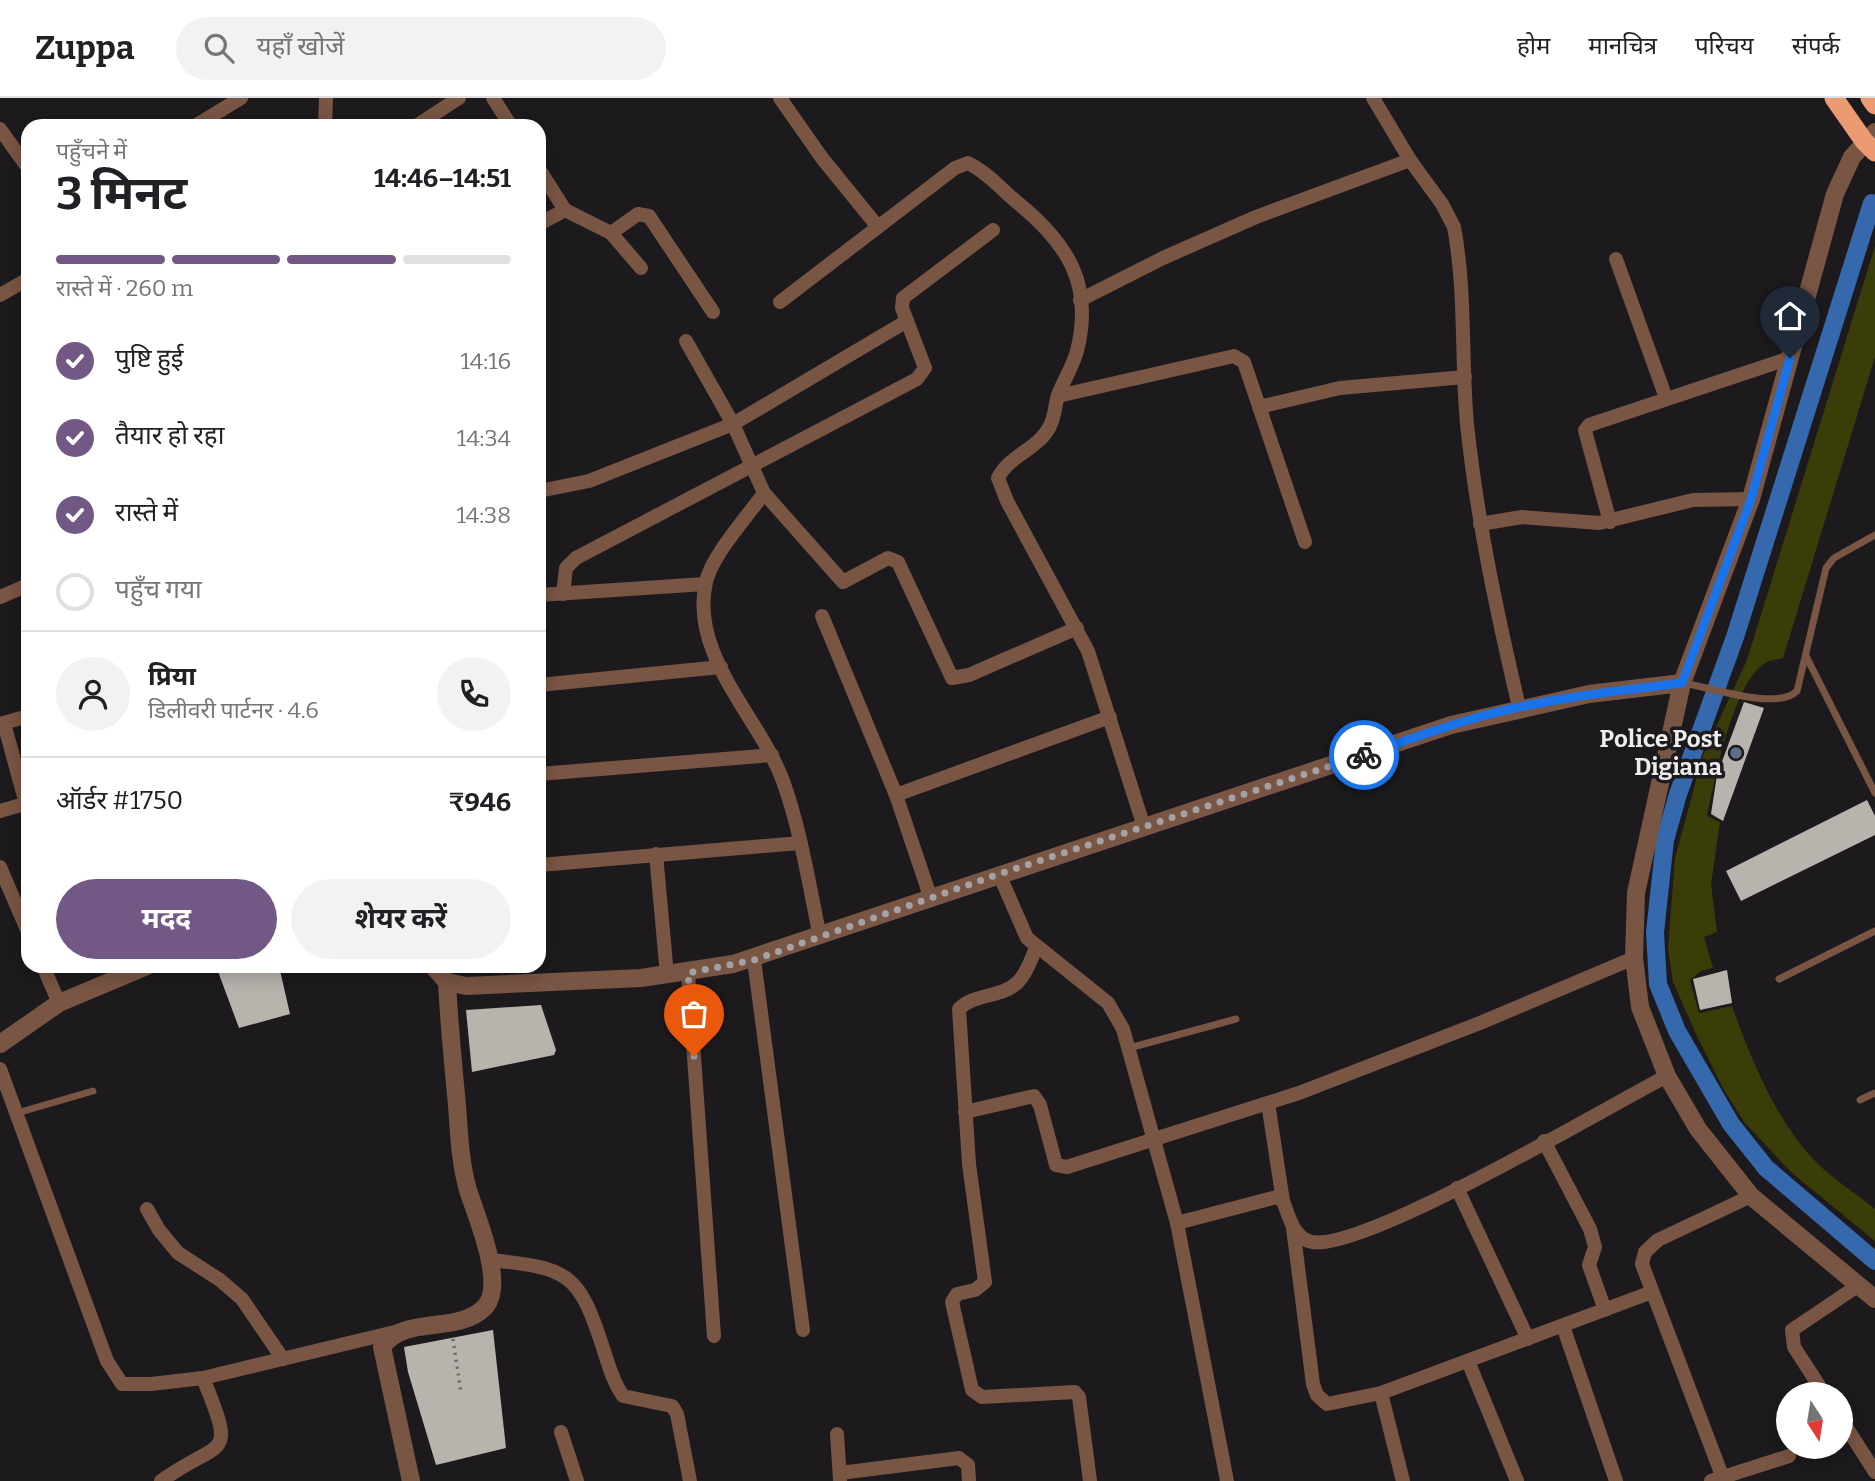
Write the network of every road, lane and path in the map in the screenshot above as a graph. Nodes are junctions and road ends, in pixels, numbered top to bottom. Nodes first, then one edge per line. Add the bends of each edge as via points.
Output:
1 (241, 98) edge
2 (326, 98) edge
3 (459, 98) edge
4 (493, 98) edge
5 (780, 98) edge
6 (1373, 98) edge
7 (1824, 98) edge
8 (1870, 98) edge
9 (1838, 105) edge
10 (1875, 105) edge
11 (206, 119) edge
12 (325, 119) edge
13 (427, 119) edge
14 (506, 119) edge
15 (0, 129) edge
16 (1871, 142) edge
17 (21, 158) edge
18 (1410, 160) junction
19 (546, 180) edge
20 (565, 210) junction
21 (546, 220) edge
22 (878, 227) junction
23 (993, 230) dead end
24 (611, 233) junction
25 (1616, 259) dead end
26 (641, 268) dead end
27 (21, 283) edge
28 (0, 295) edge
29 (1080, 300) junction
30 (780, 302) dead end
31 (713, 312) dead end
32 (907, 321) junction
33 (686, 341) dead end
34 (1790, 358) junction
35 (1465, 377) junction
36 (1058, 396) junction
37 (1666, 398) junction
38 (1259, 407) junction
39 (733, 424) junction
40 (752, 467) junction
41 (546, 490) edge
42 (764, 493) junction
43 (1751, 499) junction
44 (1610, 522) junction
45 (1480, 524) junction
46 (1875, 535) edge
47 (1305, 542) dead end
48 (705, 584) junction
49 (21, 587) edge
50 (563, 594) junction
51 (546, 595) edge
52 (0, 597) edge
53 (822, 616) dead end
54 (1077, 628) junction
55 (1806, 656) junction
56 (721, 667) junction
57 (1682, 683) junction
58 (546, 684) edge
59 (1519, 707) junction
60 (1110, 717) junction
61 (21, 718) edge
62 (2, 724) edge
63 (772, 755) junction
64 (546, 773) edge
65 (21, 785) edge
66 (1875, 793) edge
67 (895, 795) junction
68 (21, 806) edge
69 (0, 811) edge
70 (1144, 827) junction
71 (800, 843) junction
72 (656, 854) junction
73 (546, 864) edge
74 (0, 867) edge
75 (999, 874) junction
76 (931, 899) junction
77 (21, 916) edge
78 (1875, 931) edge
79 (820, 937) junction
80 (1036, 948) junction
81 (1634, 958) junction
82 (754, 960) junction
83 (46, 973) edge
84 (130, 973) edge
85 (439, 973) edge
86 (688, 973) junction
87 (667, 975) junction
88 (1779, 979) dead end
89 (447, 982) junction
90 (59, 1003) junction
91 (1236, 1018) dead end
92 (0, 1044) edge
93 (1128, 1049) junction
94 (0, 1069) edge
95 (1667, 1076) junction
96 (93, 1091) dead end
97 (1875, 1093) edge
98 (1860, 1100) dead end
99 (1268, 1103) junction
100 (965, 1112) junction
101 (16, 1114) junction
102 (1156, 1138) junction
103 (1544, 1142) junction
104 (1457, 1188) junction
105 (1751, 1196) junction
106 (1283, 1201) junction
107 (147, 1209) dead end
108 (1177, 1223) junction
109 (1293, 1227) junction
110 (490, 1260) junction
111 (1859, 1285) junction
112 (1652, 1292) junction
113 (1875, 1299) edge
114 (1605, 1310) junction
115 (450, 1323) junction
116 (1563, 1326) junction
117 (403, 1330) junction
118 (803, 1330) dead end
119 (714, 1335) dead end
120 (1528, 1339) junction
121 (283, 1359) junction
122 (1468, 1361) junction
123 (203, 1378) junction
124 (1817, 1382) edge
125 (461, 1392) dead end
126 (1381, 1393) junction
127 (561, 1432) dead end
128 (837, 1434) dead end
129 (1853, 1438) edge
130 (1776, 1460) edge
131 (1875, 1472) edge
132 (840, 1477) edge
133 (1719, 1480) edge
134 (161, 1481) edge
135 (411, 1481) edge
136 (576, 1481) edge
137 (690, 1481) edge
138 (969, 1481) edge
139 (1090, 1481) edge
140 (1227, 1481) edge
141 (1403, 1481) edge
142 (1517, 1481) edge
143 (1616, 1481) edge

1 - 11 street
2 - 12 street
3 - 13 street
4 - 14 street
5 - 22 street
6 - 18 street
7 - 9 street
8 - 10 highway
9 - 16 highway
15 - 17 street
16 - 34 street via 1842,174
18 - 29 street via 1255,217
18 - 35 street via 1454,227
19 - 20 street
20 - 21 street
20 - 24 street
22 - 29 street via 968,163 1058,239 1077,274
22 - 30 street
23 - 32 street via 906,294 901,302
24 - 26 street
24 - 31 street via 638,214 649,216
25 - 37 street
27 - 28 street
29 - 36 street via 1076,352
32 - 39 street
32 - 40 street via 924,361 922,374
33 - 39 street
34 - 37 street
34 - 43 street
35 - 38 street via 1340,388
35 - 45 street
36 - 38 street via 1234,356 1244,362
36 - 54 street via 1045,434 998,478
37 - 44 street via 1598,421 1586,430
38 - 47 street
39 - 40 street
39 - 41 street via 589,481
40 - 42 street
40 - 50 street via 576,558 566,568
42 - 48 street via 709,570
42 - 54 street via 843,582 888,558 898,562 952,678 969,675
43 - 44 street via 1693,500
43 - 57 street
44 - 45 street via 1522,517
45 - 59 street
46 - 55 lane via 1840,554 1826,568
48 - 50 street
48 - 56 street via 706,621
49 - 52 street
50 - 51 street
53 - 67 street
54 - 60 street
55 - 57 lane via 1797,691 1791,697 1767,699
55 - 66 lane
56 - 58 street
56 - 63 street
57 - 59 street
57 - 81 street via 1636,893
59 - 70 street via 1451,725
60 - 67 street
60 - 70 street
61 - 62 street
62 - 65 street
63 - 64 street
63 - 71 street
67 - 76 street
68 - 69 street
70 - 75 street
71 - 72 street
71 - 79 street
72 - 73 street
72 - 87 street
74 - 77 street
75 - 76 street
75 - 80 street via 1019,925
76 - 79 street
78 - 88 lane
79 - 82 street
80 - 93 street via 1108,1003 1117,1014
80 - 100 street via 1025,974 1013,986 959,1009
81 - 95 street via 1640,1007
81 - 99 street via 1480,1023
82 - 86 street
82 - 118 street
83 - 90 street
84 - 90 street
85 - 89 street
86 - 87 street
86 - 119 street
87 - 89 street via 466,986
89 - 110 street via 462,1161
90 - 92 street
91 - 93 lane
93 - 102 street
94 - 101 street
95 - 103 street
95 - 105 street via 1698,1129
96 - 101 lane
97 - 98 lane
99 - 102 street
99 - 106 street
100 - 102 street via 1034,1096 1060,1168
100 - 139 street via 985,1282 957,1294 952,1302 972,1390 982,1397 1075,1392
101 - 123 street via 113,1373 122,1384 135,1385
102 - 108 street
103 - 104 street
103 - 114 street via 1590,1229 1595,1247 1588,1265
104 - 109 street via 1347,1237 1313,1242
104 - 120 street
105 - 111 street
105 - 112 street via 1658,1240 1645,1252 1642,1264
106 - 108 street via 1277,1197 1258,1200
106 - 109 street
107 - 121 street via 178,1253 242,1299
108 - 140 street
109 - 126 street via 1317,1395 1327,1404
110 - 115 street via 489,1301 483,1309
110 - 137 street via 542,1265 572,1280 590,1306 622,1396 666,1403 677,1414
111 - 113 street
111 - 124 street via 1792,1330 1794,1347
112 - 114 street
112 - 133 street
114 - 116 street
115 - 117 street
115 - 125 path
116 - 120 street
116 - 143 street
117 - 121 street
117 - 135 street via 388,1337 382,1359
120 - 122 street
121 - 123 street
122 - 126 street
122 - 142 street
123 - 134 street via 222,1423 221,1442 214,1451
126 - 141 street
127 - 136 street
128 - 132 street
129 - 131 street
130 - 133 street
132 - 138 street via 959,1458 968,1465

